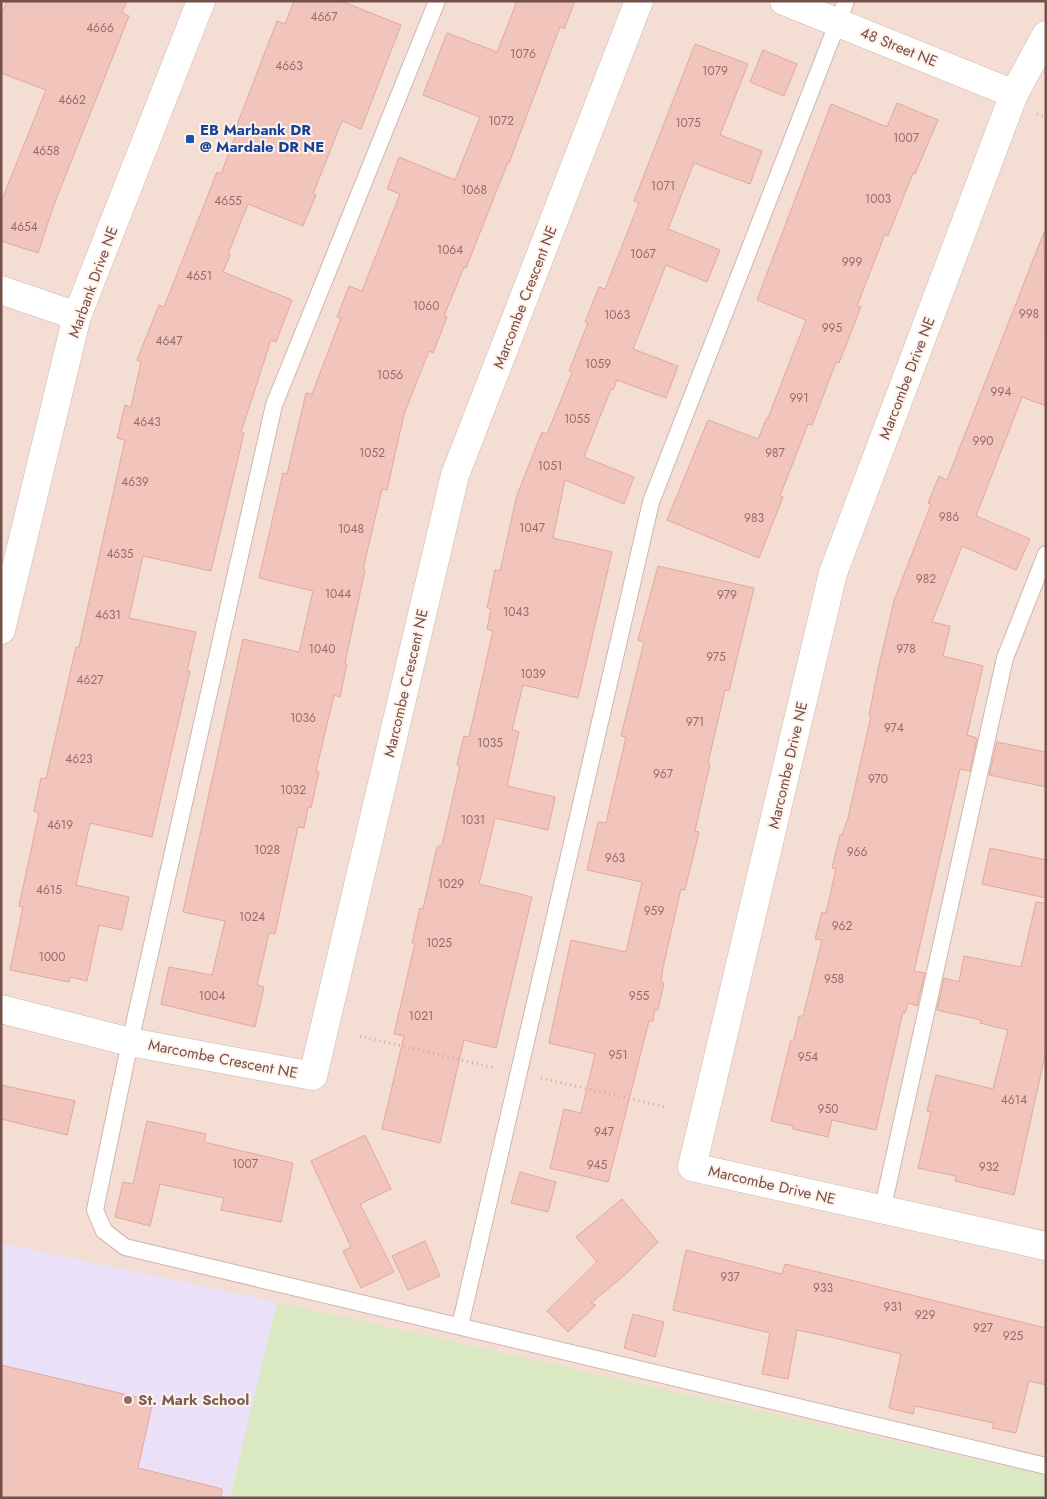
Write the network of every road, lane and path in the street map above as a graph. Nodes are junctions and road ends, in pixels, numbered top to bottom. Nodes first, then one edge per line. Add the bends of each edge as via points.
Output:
1 (201, 1) edge
2 (437, 1) edge
3 (639, 1) edge
4 (784, 1) edge
5 (841, 12) edge
6 (1046, 35) edge
7 (1014, 94) junction
8 (1, 290) edge
9 (77, 316) junction
10 (1046, 554) edge
11 (1, 630) edge
12 (1, 1009) edge
13 (360, 1036) dead end
14 (130, 1042) junction
15 (495, 1068) dead end
16 (532, 1076) dead end
17 (665, 1107) dead end
18 (882, 1211) junction
19 (1046, 1246) edge
20 (460, 1326) junction
21 (1046, 1466) edge

1 - 9 street, Marbank Drive NE
2 - 14 lane via 274,405
3 - 14 street, Marcombe Crescent NE via 455,476 313,1076
4 - 5 street, 48 Street NE
5 - 7 street, 48 Street NE
5 - 20 lane via 651,502
6 - 7 street, Marcombe Drive NE
7 - 18 street, Marcombe Drive NE via 833,573 692,1167
8 - 9 street
9 - 11 street, Marbank Drive NE
10 - 18 lane via 1005,658
12 - 14 street, Marcombe Crescent NE
13 - 15 path
14 - 20 lane via 95,1210 104,1231 125,1247
16 - 17 path
18 - 19 street, Marcombe Drive NE
20 - 21 lane

